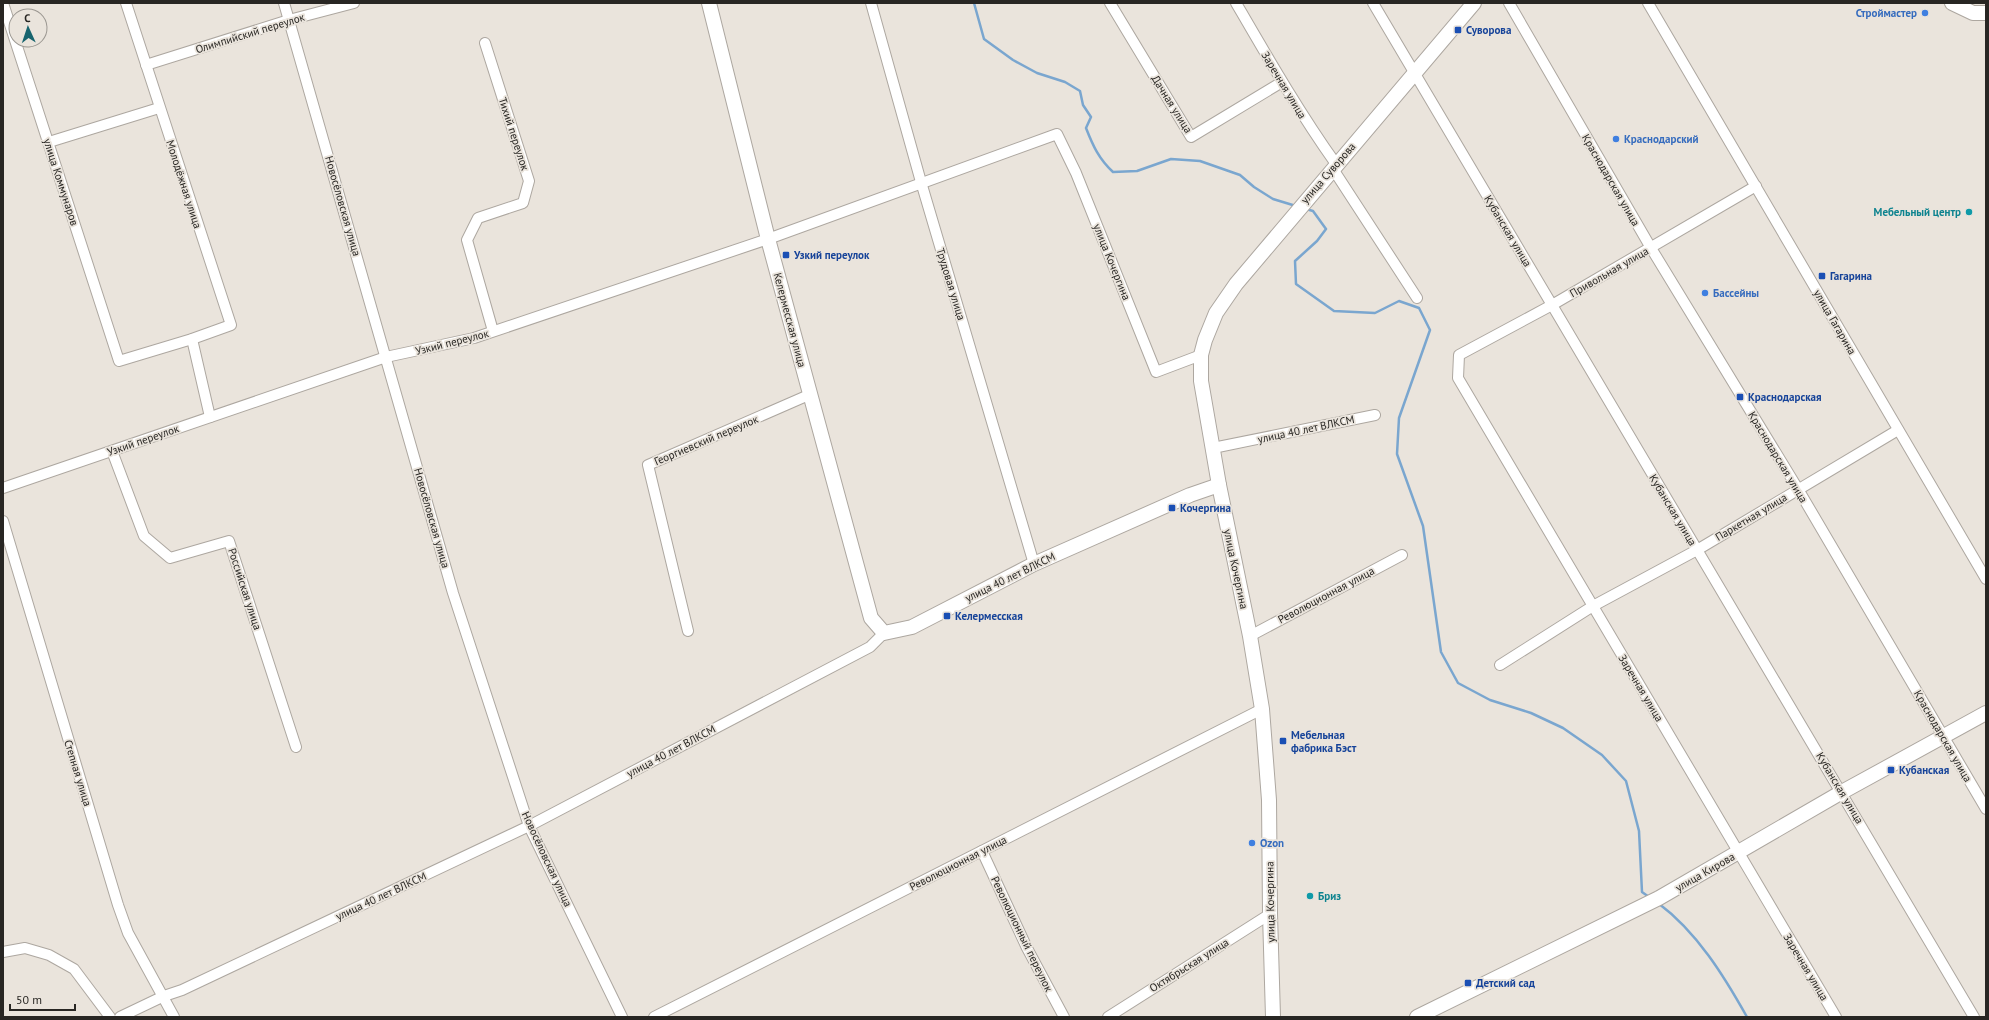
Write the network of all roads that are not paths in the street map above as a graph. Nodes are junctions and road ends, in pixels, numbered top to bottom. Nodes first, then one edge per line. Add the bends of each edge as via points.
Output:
1 (3, 3) edge
2 (126, 3) edge
3 (284, 3) edge
4 (354, 3) edge
5 (709, 3) edge
6 (871, 3) edge
7 (1110, 3) edge
8 (1236, 3) edge
9 (1373, 3) edge
10 (1474, 3) edge
11 (1509, 3) edge
12 (1648, 3) edge
13 (1952, 3) edge
14 (1986, 13) edge
15 (289, 20) junction
16 (485, 43) dead end
17 (146, 65) junction
18 (1414, 73) junction
19 (1282, 82) junction
20 (159, 108) junction
21 (1057, 134) joint
22 (48, 142) junction
23 (1334, 166) junction
24 (921, 182) junction
25 (1756, 186) junction
26 (768, 239) junction
27 (1650, 248) junction
28 (1417, 298) dead end
29 (1552, 305) junction
30 (493, 331) junction
31 (192, 339) junction
32 (1201, 355) junction
33 (1459, 355) joint
34 (386, 357) junction
35 (119, 361) joint
36 (811, 394) junction
37 (1375, 415) dead end
38 (210, 417) junction
39 (1898, 430) junction
40 (1213, 448) junction
41 (112, 451) junction
42 (1219, 485) junction
43 (3, 488) edge
44 (1798, 489) junction
45 (3, 521) edge
46 (1697, 550) junction
47 (1402, 555) dead end
48 (1034, 564) junction
49 (1986, 579) edge
50 (1593, 606) junction
51 (688, 631) dead end
52 (884, 632) junction
53 (1250, 636) junction
54 (1500, 665) dead end
55 (1262, 709) junction
56 (1986, 713) edge
57 (1944, 736) junction
58 (296, 747) dead end
59 (1842, 792) junction
60 (1986, 809) edge
61 (529, 826) junction
62 (982, 851) junction
63 (1738, 852) junction
64 (1270, 914) junction
65 (3, 952) edge
66 (164, 996) junction
67 (110, 1017) edge
68 (120, 1017) edge
69 (174, 1017) edge
70 (622, 1017) edge
71 (654, 1017) edge
72 (1064, 1017) edge
73 (1108, 1017) edge
74 (1273, 1017) edge
75 (1417, 1017) edge
76 (1836, 1017) edge
77 (1974, 1017) edge

1 - 22 street, улица Коммунаров
2 - 17 street, Молодёжная улица
3 - 15 street, Новосёловская улица
4 - 15 street, Олимпийский переулок
5 - 26 street, Келермесская улица
6 - 24 street, Трудовая улица
7 - 19 street, Дачная улица via 1191,137
8 - 19 street, Заречная улица
9 - 18 street, Кубанская улица
10 - 18 street, улица Суворова
11 - 27 street, Краснодарская улица
12 - 25 street, улица Гагарина
13 - 14 street via 1973,13
15 - 17 street, Олимпийский переулок
15 - 34 street, Новосёловская улица
16 - 30 street, Тихий переулок via 529,181 523,203 478,218 467,240
17 - 20 street, Молодёжная улица
18 - 23 street, улица Суворова
18 - 29 street, Кубанская улица
19 - 23 street, Заречная улица
20 - 22 street
20 - 31 street, Молодёжная улица via 231,325
21 - 24 street, Узкий переулок
21 - 32 street, улица Кочергина via 1076,173 1156,372
22 - 35 street, улица Коммунаров
23 - 28 street, Заречная улица
23 - 32 street, улица Суворова via 1236,284 1216,313
24 - 26 street, Узкий переулок
24 - 48 street, Трудовая улица
25 - 27 street, Привольная улица
25 - 39 street, улица Гагарина
26 - 30 street, Узкий переулок
26 - 36 street, Келермесская улица
27 - 29 street, Привольная улица
27 - 44 street, Краснодарская улица
29 - 33 street, Привольная улица
29 - 46 street, Кубанская улица
30 - 34 street, Узкий переулок via 474,338
31 - 35 street, Молодёжная улица
31 - 38 street
32 - 40 street, улица Кочергина via 1201,381
33 - 50 street, Заречная улица via 1458,378
34 - 38 street, Узкий переулок
34 - 61 street, Новосёловская улица via 453,593
36 - 51 street, Георгиевский переулок via 648,465
36 - 52 street, Келермесская улица via 871,618
37 - 40 street, улица 40 лет ВЛКСМ
38 - 41 street, Узкий переулок
39 - 44 street, Паркетная улица
39 - 49 street, улица Гагарина
40 - 42 street, улица Кочергина
41 - 43 street, Узкий переулок
41 - 58 street, Российская улица via 144,536 170,558 230,541
42 - 48 street, улица 40 лет ВЛКСМ via 1190,495
42 - 53 street, улица Кочергина
44 - 46 street, Паркетная улица
44 - 57 street, Краснодарская улица
45 - 66 street, Степная улица via 118,905 128,933
46 - 50 street, Паркетная улица
46 - 59 street, Кубанская улица
47 - 53 street, Революционная улица
48 - 52 street, улица 40 лет ВЛКСМ via 912,627
50 - 54 street, Паркетная улица
50 - 63 street, Заречная улица
52 - 61 street, улица 40 лет ВЛКСМ via 870,647
53 - 55 street, улица Кочергина
55 - 62 street, Революционная улица
55 - 64 street, улица Кочергина via 1269,800
56 - 57 street, улица Кирова
57 - 59 street, улица Кирова
57 - 60 street, Краснодарская улица
59 - 63 street, улица Кирова
59 - 77 street, Кубанская улица
61 - 66 street, улица 40 лет ВЛКСМ via 182,990
61 - 70 street, Новосёловская улица
62 - 71 street, Революционная улица
62 - 72 street, Революционный переулок via 1027,948
63 - 75 street, улица Кирова via 1644,906
63 - 76 street, Заречная улица
64 - 73 street, Октябрьская улица
64 - 74 street, улица Кочергина
65 - 67 street via 25,948 49,955 74,969
66 - 68 street, улица 40 лет ВЛКСМ
66 - 69 street, Степная улица

